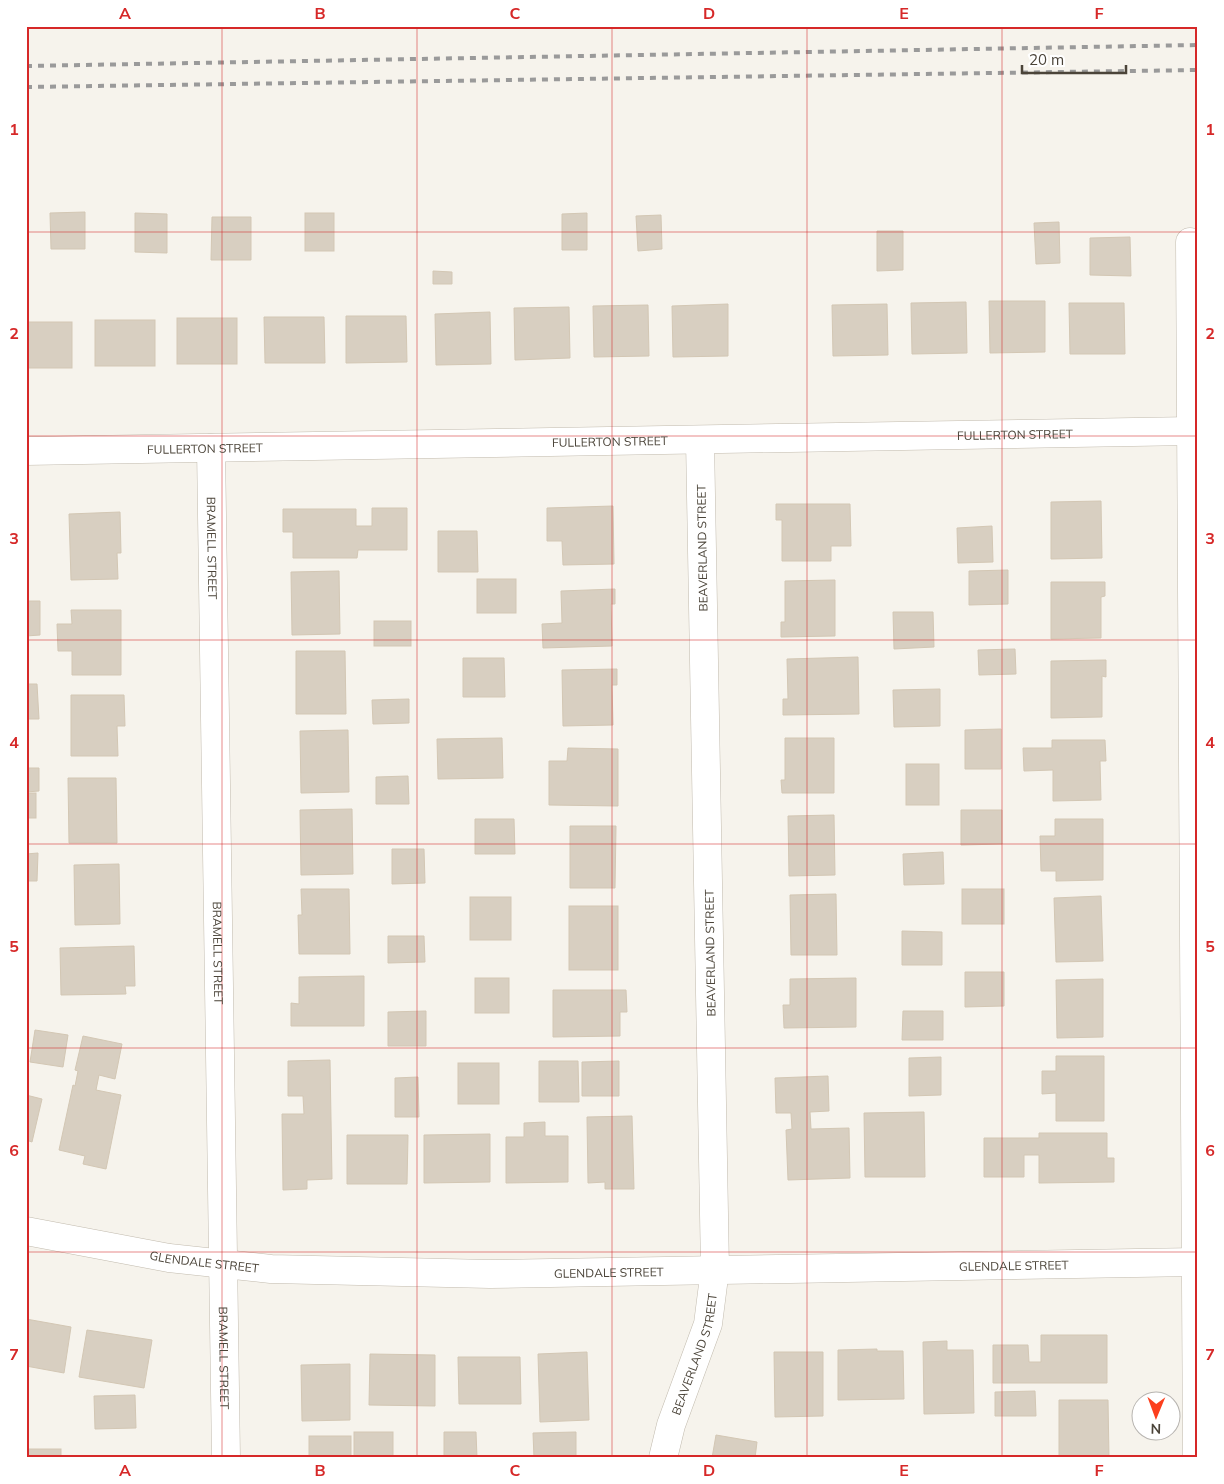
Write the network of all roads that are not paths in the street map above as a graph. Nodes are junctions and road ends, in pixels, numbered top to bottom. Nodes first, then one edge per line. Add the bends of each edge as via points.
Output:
1 (1190, 242) dead end
2 (1192, 431) junction
3 (700, 440) junction
4 (210, 448) junction
5 (26, 451) edge
6 (26, 1231) edge
7 (1196, 1262) junction
8 (222, 1263) junction
9 (716, 1269) junction
10 (1198, 1448) edge
11 (226, 1458) edge
12 (663, 1458) edge
13 (1197, 1458) edge

1 - 2 street
2 - 3 street, FULLERTON STREET
2 - 7 street
3 - 4 street, FULLERTON STREET
3 - 9 street, BEAVERLAND STREET
4 - 5 street, FULLERTON STREET
4 - 8 street, BRAMELL STREET
6 - 8 street, GLENDALE STREET via 168,1258
7 - 9 street, GLENDALE STREET
7 - 10 street
8 - 9 street, GLENDALE STREET via 271,1269 490,1274
8 - 11 street, BRAMELL STREET
9 - 12 street, BEAVERLAND STREET via 708,1324 671,1425
10 - 13 street

